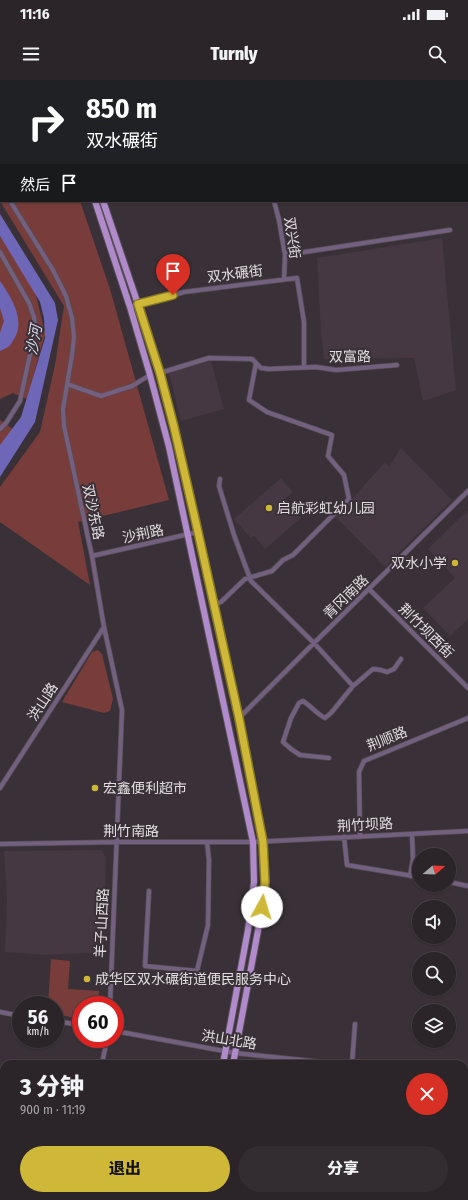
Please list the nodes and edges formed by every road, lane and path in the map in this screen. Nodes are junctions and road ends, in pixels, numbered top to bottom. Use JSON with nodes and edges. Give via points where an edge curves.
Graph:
{"nodes":[{"id":1,"x":11,"y":202,"type":"edge"},
{"id":2,"x":95,"y":202,"type":"edge"},
{"id":3,"x":103,"y":202,"type":"edge"},
{"id":4,"x":274,"y":202,"type":"edge"},
{"id":5,"x":450,"y":230,"type":"dead end"},
{"id":6,"x":0,"y":252,"type":"edge"},
{"id":7,"x":285,"y":255,"type":"junction"},
{"id":8,"x":284,"y":279,"type":"junction"},
{"id":9,"x":138,"y":304,"type":"junction"},
{"id":10,"x":130,"y":307,"type":"junction"},
{"id":11,"x":256,"y":363,"type":"junction"},
{"id":12,"x":397,"y":365,"type":"dead end"},
{"id":13,"x":304,"y":367,"type":"junction"},
{"id":14,"x":160,"y":373,"type":"junction"},
{"id":15,"x":150,"y":375,"type":"junction"},
{"id":16,"x":67,"y":384,"type":"junction"},
{"id":17,"x":0,"y":429,"type":"edge"},
{"id":18,"x":220,"y":479,"type":"dead end"},
{"id":19,"x":468,"y":491,"type":"edge"},
{"id":20,"x":198,"y":532,"type":"junction"},
{"id":21,"x":188,"y":535,"type":"junction"},
{"id":22,"x":92,"y":556,"type":"junction"},
{"id":23,"x":249,"y":577,"type":"junction"},
{"id":24,"x":369,"y":589,"type":"junction"},
{"id":25,"x":213,"y":605,"type":"junction"},
{"id":26,"x":104,"y":627,"type":"junction"},
{"id":27,"x":314,"y":643,"type":"junction"},
{"id":28,"x":401,"y":659,"type":"dead end"},
{"id":29,"x":353,"y":686,"type":"junction"},
{"id":30,"x":468,"y":688,"type":"edge"},
{"id":31,"x":239,"y":718,"type":"junction"},
{"id":32,"x":468,"y":718,"type":"edge"},
{"id":33,"x":329,"y":758,"type":"dead end"},
{"id":34,"x":0,"y":788,"type":"edge"},
{"id":35,"x":468,"y":831,"type":"edge"},
{"id":36,"x":412,"y":834,"type":"junction"},
{"id":37,"x":360,"y":836,"type":"junction"},
{"id":38,"x":344,"y":837,"type":"junction"},
{"id":39,"x":117,"y":842,"type":"junction"},
{"id":40,"x":207,"y":842,"type":"junction"},
{"id":41,"x":253,"y":842,"type":"junction"},
{"id":42,"x":263,"y":842,"type":"junction"},
{"id":43,"x":0,"y":844,"type":"edge"},
{"id":44,"x":410,"y":876,"type":"joint"},
{"id":45,"x":456,"y":883,"type":"edge"},
{"id":46,"x":468,"y":886,"type":"edge"},
{"id":47,"x":149,"y":891,"type":"dead end"},
{"id":48,"x":110,"y":996,"type":"edge"},
{"id":49,"x":0,"y":1012,"type":"edge"},
{"id":50,"x":12,"y":1014,"type":"edge"},
{"id":51,"x":355,"y":1024,"type":"dead end"},
{"id":52,"x":124,"y":1033,"type":"edge"},
{"id":53,"x":105,"y":1048,"type":"edge"},
{"id":54,"x":225,"y":1052,"type":"junction"},
{"id":55,"x":235,"y":1053,"type":"junction"},
{"id":56,"x":103,"y":1060,"type":"edge"},
{"id":57,"x":224,"y":1060,"type":"edge"},
{"id":58,"x":234,"y":1060,"type":"edge"},
{"id":59,"x":302,"y":1060,"type":"edge"},
{"id":60,"x":352,"y":1060,"type":"edge"}],
"edges":[{"from":1,"to":16,"type":"street","name":"双沙东路","via":[[66,296],[74,337]]},
{"from":2,"to":10,"type":"main road"},
{"from":3,"to":9,"type":"main road"},
{"from":4,"to":7,"type":"street","name":"双兴街"},
{"from":5,"to":7,"type":"street"},
{"from":6,"to":17,"type":"street","via":[[29,303],[35,331],[20,400]]},
{"from":7,"to":8,"type":"street","name":"双兴街"},
{"from":8,"to":9,"type":"street","name":"双水碾街","via":[[184,292]]},
{"from":8,"to":13,"type":"street","name":"双水碾街","via":[[297,278],[304,322]]},
{"from":9,"to":10,"type":"street","name":"双水碾街"},
{"from":9,"to":14,"type":"main road"},
{"from":10,"to":15,"type":"main road"},
{"from":11,"to":13,"type":"street","name":"双富路","via":[[261,368],[269,369]]},
{"from":11,"to":14,"type":"street","name":"双富路","via":[[252,359],[209,358]]},
{"from":11,"to":23,"type":"street","via":[[249,400],[267,412],[332,435],[328,456],[344,475],[349,499],[293,555],[283,560],[272,571]]},
{"from":12,"to":13,"type":"street","name":"双富路","via":[[336,370]]},
{"from":14,"to":20,"type":"main road"},
{"from":15,"to":16,"type":"street","via":[[132,386],[101,396]]},
{"from":15,"to":21,"type":"main road","via":[[169,446]]},
{"from":16,"to":22,"type":"street","name":"双沙东路","via":[[63,409],[64,426]]},
{"from":18,"to":23,"type":"street","via":[[219,486]]},
{"from":19,"to":24,"type":"street","name":"青冈南路"},
{"from":20,"to":21,"type":"street","name":"沙荆路"},
{"from":20,"to":25,"type":"main road"},
{"from":21,"to":22,"type":"street","name":"沙荆路"},
{"from":21,"to":41,"type":"main road"},
{"from":22,"to":26,"type":"street","name":"双沙东路"},
{"from":23,"to":25,"type":"street","via":[[221,602]]},
{"from":23,"to":27,"type":"street"},
{"from":24,"to":27,"type":"street","name":"青冈南路"},
{"from":24,"to":30,"type":"street","name":"荆竹坝西街"},
{"from":25,"to":31,"type":"main road"},
{"from":26,"to":34,"type":"street","name":"洪山路"},
{"from":26,"to":39,"type":"street","name":"双沙东路","via":[[122,710]]},
{"from":27,"to":29,"type":"street"},
{"from":27,"to":31,"type":"street","name":"青冈南路"},
{"from":28,"to":29,"type":"street","via":[[394,669],[387,672],[373,669]]},
{"from":29,"to":33,"type":"street","via":[[325,718],[303,701],[299,703],[283,742],[300,755]]},
{"from":31,"to":42,"type":"main road"},
{"from":32,"to":37,"type":"street","name":"荆顺路","via":[[364,761],[359,772]]},
{"from":35,"to":36,"type":"street","name":"荆竹坝路"},
{"from":36,"to":37,"type":"street","name":"荆竹坝路"},
{"from":36,"to":44,"type":"street","via":[[413,859]]},
{"from":37,"to":38,"type":"street","name":"荆竹坝路"},
{"from":38,"to":42,"type":"street","name":"荆竹坝路"},
{"from":38,"to":44,"type":"street","via":[[347,865]]},
{"from":39,"to":40,"type":"street","name":"荆竹南路"},
{"from":39,"to":43,"type":"street","name":"荆竹南路"},
{"from":39,"to":48,"type":"street","name":"羊子山西路"},
{"from":40,"to":41,"type":"street","name":"荆竹南路"},
{"from":40,"to":47,"type":"street","via":[[208,925],[196,971],[145,966]]},
{"from":41,"to":42,"type":"street","name":"荆竹南路"},
{"from":41,"to":54,"type":"main road","via":[[254,882],[248,930]]},
{"from":42,"to":55,"type":"main road","via":[[265,882],[260,920]]},
{"from":45,"to":46,"type":"street"},
{"from":49,"to":50,"type":"street"},
{"from":51,"to":60,"type":"street"},
{"from":52,"to":54,"type":"street","name":"洪山北路"},
{"from":53,"to":56,"type":"street"},
{"from":54,"to":55,"type":"street","name":"洪山北路"},
{"from":54,"to":57,"type":"main road"},
{"from":55,"to":58,"type":"main road"},
{"from":55,"to":59,"type":"street","name":"洪山北路"}]}
